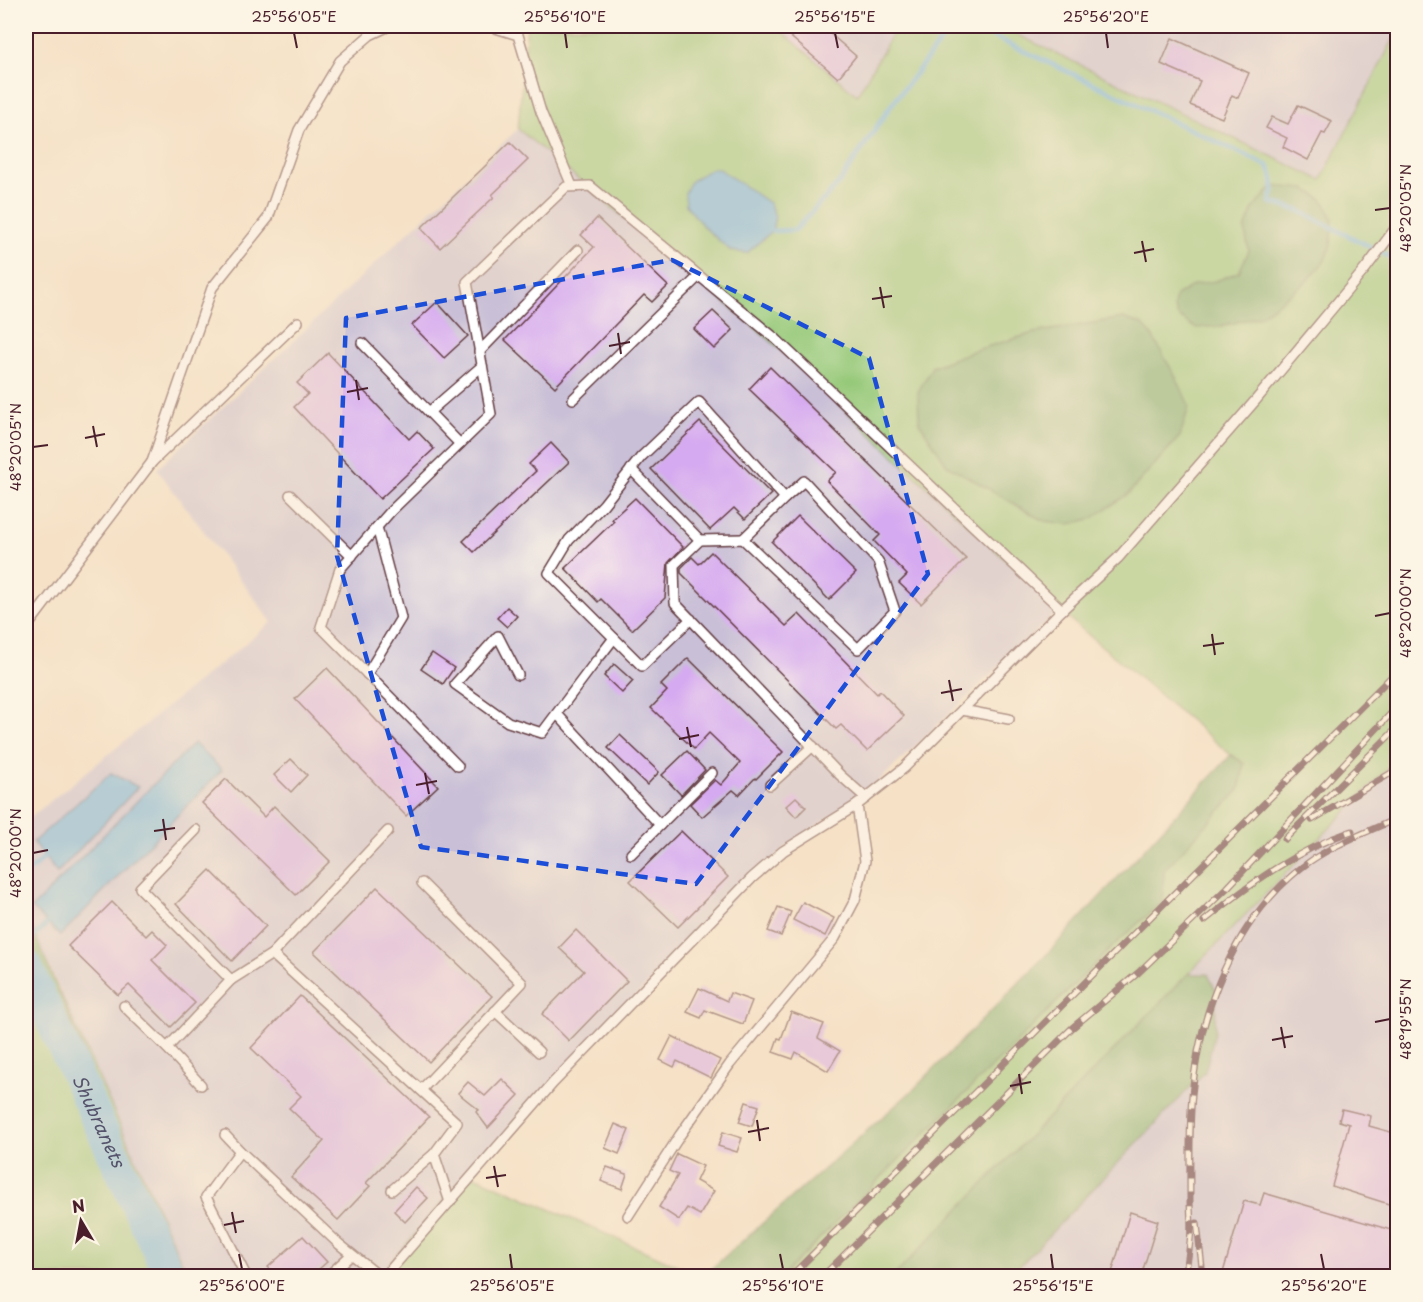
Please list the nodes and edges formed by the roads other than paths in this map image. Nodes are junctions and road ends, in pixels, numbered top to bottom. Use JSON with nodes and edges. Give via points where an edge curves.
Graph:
{"nodes":[{"id":1,"x":389,"y":26,"type":"edge"},
{"id":2,"x":489,"y":26,"type":"edge"},
{"id":3,"x":572,"y":186,"type":"junction"},
{"id":4,"x":1398,"y":225,"type":"edge"},
{"id":5,"x":578,"y":250,"type":"dead end"},
{"id":6,"x":699,"y":276,"type":"junction"},
{"id":7,"x":298,"y":322,"type":"dead end"},
{"id":8,"x":362,"y":343,"type":"dead end"},
{"id":9,"x":479,"y":352,"type":"junction"},
{"id":10,"x":482,"y":366,"type":"junction"},
{"id":11,"x":573,"y":399,"type":"dead end"},
{"id":12,"x":429,"y":412,"type":"junction"},
{"id":13,"x":460,"y":444,"type":"junction"},
{"id":14,"x":152,"y":462,"type":"junction"},
{"id":15,"x":631,"y":469,"type":"junction"},
{"id":16,"x":290,"y":495,"type":"dead end"},
{"id":17,"x":785,"y":498,"type":"junction"},
{"id":18,"x":377,"y":527,"type":"junction"},
{"id":19,"x":743,"y":539,"type":"junction"},
{"id":20,"x":700,"y":540,"type":"junction"},
{"id":21,"x":352,"y":556,"type":"junction"},
{"id":22,"x":1062,"y":610,"type":"junction"},
{"id":23,"x":691,"y":619,"type":"junction"},
{"id":24,"x":26,"y":628,"type":"edge"},
{"id":25,"x":614,"y":638,"type":"junction"},
{"id":26,"x":367,"y":674,"type":"junction"},
{"id":27,"x":518,"y":675,"type":"dead end"},
{"id":28,"x":962,"y":710,"type":"junction"},
{"id":29,"x":557,"y":714,"type":"junction"},
{"id":30,"x":1009,"y":719,"type":"dead end"},
{"id":31,"x":813,"y":746,"type":"junction"},
{"id":32,"x":458,"y":766,"type":"dead end"},
{"id":33,"x":712,"y":773,"type":"dead end"},
{"id":34,"x":770,"y":785,"type":"dead end"},
{"id":35,"x":866,"y":798,"type":"junction"},
{"id":36,"x":857,"y":805,"type":"junction"},
{"id":37,"x":660,"y":825,"type":"junction"},
{"id":38,"x":196,"y":830,"type":"dead end"},
{"id":39,"x":388,"y":831,"type":"dead end"},
{"id":40,"x":631,"y":854,"type":"dead end"},
{"id":41,"x":422,"y":883,"type":"dead end"},
{"id":42,"x":272,"y":954,"type":"junction"},
{"id":43,"x":231,"y":980,"type":"junction"},
{"id":44,"x":124,"y":1006,"type":"dead end"},
{"id":45,"x":495,"y":1011,"type":"junction"},
{"id":46,"x":167,"y":1048,"type":"junction"},
{"id":47,"x":540,"y":1052,"type":"dead end"},
{"id":48,"x":201,"y":1085,"type":"dead end"},
{"id":49,"x":421,"y":1090,"type":"junction"},
{"id":50,"x":225,"y":1135,"type":"dead end"},
{"id":51,"x":240,"y":1152,"type":"junction"},
{"id":52,"x":434,"y":1154,"type":"junction"},
{"id":53,"x":392,"y":1190,"type":"dead end"},
{"id":54,"x":450,"y":1202,"type":"junction"},
{"id":55,"x":628,"y":1216,"type":"dead end"},
{"id":56,"x":351,"y":1255,"type":"junction"},
{"id":57,"x":246,"y":1276,"type":"edge"},
{"id":58,"x":328,"y":1276,"type":"edge"},
{"id":59,"x":379,"y":1276,"type":"edge"},
{"id":60,"x":385,"y":1276,"type":"edge"}],
"edges":[{"from":1,"to":14,"type":"lane","via":[[370,35],[340,61],[299,130],[268,218],[212,288]]},
{"from":2,"to":3,"type":"lane","via":[[518,35],[541,112]]},
{"from":3,"to":6,"type":"lane","via":[[590,186]]},
{"from":3,"to":9,"type":"lane","via":[[566,187],[466,282]]},
{"from":4,"to":22,"type":"lane","via":[[1366,268],[1118,558]]},
{"from":5,"to":9,"type":"lane"},
{"from":6,"to":11,"type":"lane"},
{"from":6,"to":22,"type":"lane","via":[[776,339]]},
{"from":7,"to":14,"type":"lane"},
{"from":8,"to":12,"type":"lane"},
{"from":9,"to":10,"type":"lane"},
{"from":10,"to":12,"type":"lane"},
{"from":10,"to":13,"type":"lane","via":[[491,414]]},
{"from":12,"to":13,"type":"lane"},
{"from":13,"to":18,"type":"lane"},
{"from":14,"to":24,"type":"lane"},
{"from":15,"to":17,"type":"lane","via":[[699,402]]},
{"from":15,"to":20,"type":"lane"},
{"from":15,"to":25,"type":"lane","via":[[569,540],[549,573]]},
{"from":16,"to":21,"type":"lane"},
{"from":17,"to":19,"type":"lane"},
{"from":17,"to":19,"type":"lane","via":[[804,481],[878,561],[895,611],[858,649]]},
{"from":18,"to":21,"type":"lane"},
{"from":18,"to":26,"type":"lane","via":[[401,618]]},
{"from":19,"to":20,"type":"lane"},
{"from":20,"to":23,"type":"lane","via":[[674,565],[675,603]]},
{"from":21,"to":26,"type":"lane","via":[[340,569],[321,627]]},
{"from":22,"to":28,"type":"lane"},
{"from":23,"to":25,"type":"lane","via":[[642,666]]},
{"from":23,"to":31,"type":"lane"},
{"from":25,"to":29,"type":"lane"},
{"from":26,"to":32,"type":"lane"},
{"from":27,"to":29,"type":"lane","via":[[498,636],[455,684],[508,722],[542,733]]},
{"from":28,"to":30,"type":"lane"},
{"from":28,"to":35,"type":"lane","via":[[904,768]]},
{"from":29,"to":37,"type":"lane"},
{"from":31,"to":34,"type":"lane"},
{"from":31,"to":35,"type":"lane"},
{"from":33,"to":37,"type":"lane"},
{"from":35,"to":36,"type":"lane"},
{"from":36,"to":54,"type":"lane","via":[[783,851],[752,878],[553,1083]]},
{"from":36,"to":55,"type":"lane","via":[[865,861],[855,900],[835,938],[730,1064]]},
{"from":37,"to":40,"type":"lane"},
{"from":38,"to":43,"type":"lane","via":[[140,888]]},
{"from":39,"to":42,"type":"lane"},
{"from":41,"to":45,"type":"lane","via":[[522,983]]},
{"from":42,"to":43,"type":"lane"},
{"from":42,"to":49,"type":"lane"},
{"from":43,"to":46,"type":"lane"},
{"from":44,"to":46,"type":"lane"},
{"from":45,"to":47,"type":"lane"},
{"from":45,"to":49,"type":"lane"},
{"from":46,"to":48,"type":"lane"},
{"from":49,"to":52,"type":"lane","via":[[457,1123]]},
{"from":50,"to":51,"type":"lane"},
{"from":51,"to":56,"type":"lane"},
{"from":51,"to":57,"type":"lane","via":[[206,1197]]},
{"from":52,"to":53,"type":"lane"},
{"from":52,"to":54,"type":"lane"},
{"from":54,"to":60,"type":"lane"},
{"from":56,"to":58,"type":"lane"},
{"from":56,"to":59,"type":"lane"}]}
